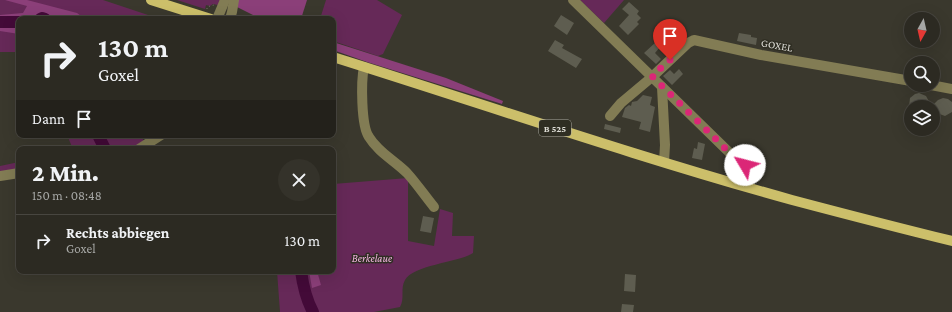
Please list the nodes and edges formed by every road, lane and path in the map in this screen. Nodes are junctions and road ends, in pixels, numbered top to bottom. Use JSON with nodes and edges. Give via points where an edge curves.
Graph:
{"nodes":[{"id":1,"x":151,"y":0,"type":"edge"},
{"id":2,"x":225,"y":0,"type":"edge"},
{"id":3,"x":234,"y":0,"type":"edge"},
{"id":4,"x":573,"y":0,"type":"edge"},
{"id":5,"x":202,"y":16,"type":"edge"},
{"id":6,"x":218,"y":16,"type":"edge"},
{"id":7,"x":231,"y":16,"type":"edge"},
{"id":8,"x":336,"y":59,"type":"edge"},
{"id":9,"x":364,"y":67,"type":"junction"},
{"id":10,"x":652,"y":76,"type":"junction"},
{"id":11,"x":904,"y":81,"type":"edge"},
{"id":12,"x":662,"y":87,"type":"junction"},
{"id":13,"x":940,"y":87,"type":"edge"},
{"id":14,"x":952,"y":89,"type":"edge"},
{"id":15,"x":610,"y":116,"type":"dead end"},
{"id":16,"x":156,"y":138,"type":"edge"},
{"id":17,"x":144,"y":146,"type":"edge"},
{"id":18,"x":664,"y":162,"type":"junction"},
{"id":19,"x":759,"y":168,"type":"dead end"},
{"id":20,"x":16,"y":173,"type":"edge"},
{"id":21,"x":0,"y":176,"type":"edge"},
{"id":22,"x":434,"y":207,"type":"dead end"},
{"id":23,"x":952,"y":241,"type":"edge"}],
"edges":[{"from":1,"to":5,"type":"main road"},
{"from":2,"to":6,"type":"street"},
{"from":3,"to":7,"type":"street"},
{"from":4,"to":10,"type":"street"},
{"from":8,"to":9,"type":"main road","number":"B 525"},
{"from":9,"to":18,"type":"main road","number":"B 525"},
{"from":9,"to":22,"type":"street","via":[[362,88],[365,130],[368,137],[407,174]]},
{"from":10,"to":11,"type":"street","name":"GOXEL","via":[[694,40]]},
{"from":10,"to":12,"type":"street"},
{"from":10,"to":15,"type":"street"},
{"from":12,"to":18,"type":"street"},
{"from":12,"to":19,"type":"street","via":[[736,159],[745,165]]},
{"from":13,"to":14,"type":"street"},
{"from":16,"to":17,"type":"street"},
{"from":18,"to":23,"type":"main road","number":"B 525","via":[[791,200]]},
{"from":20,"to":21,"type":"street"}]}
